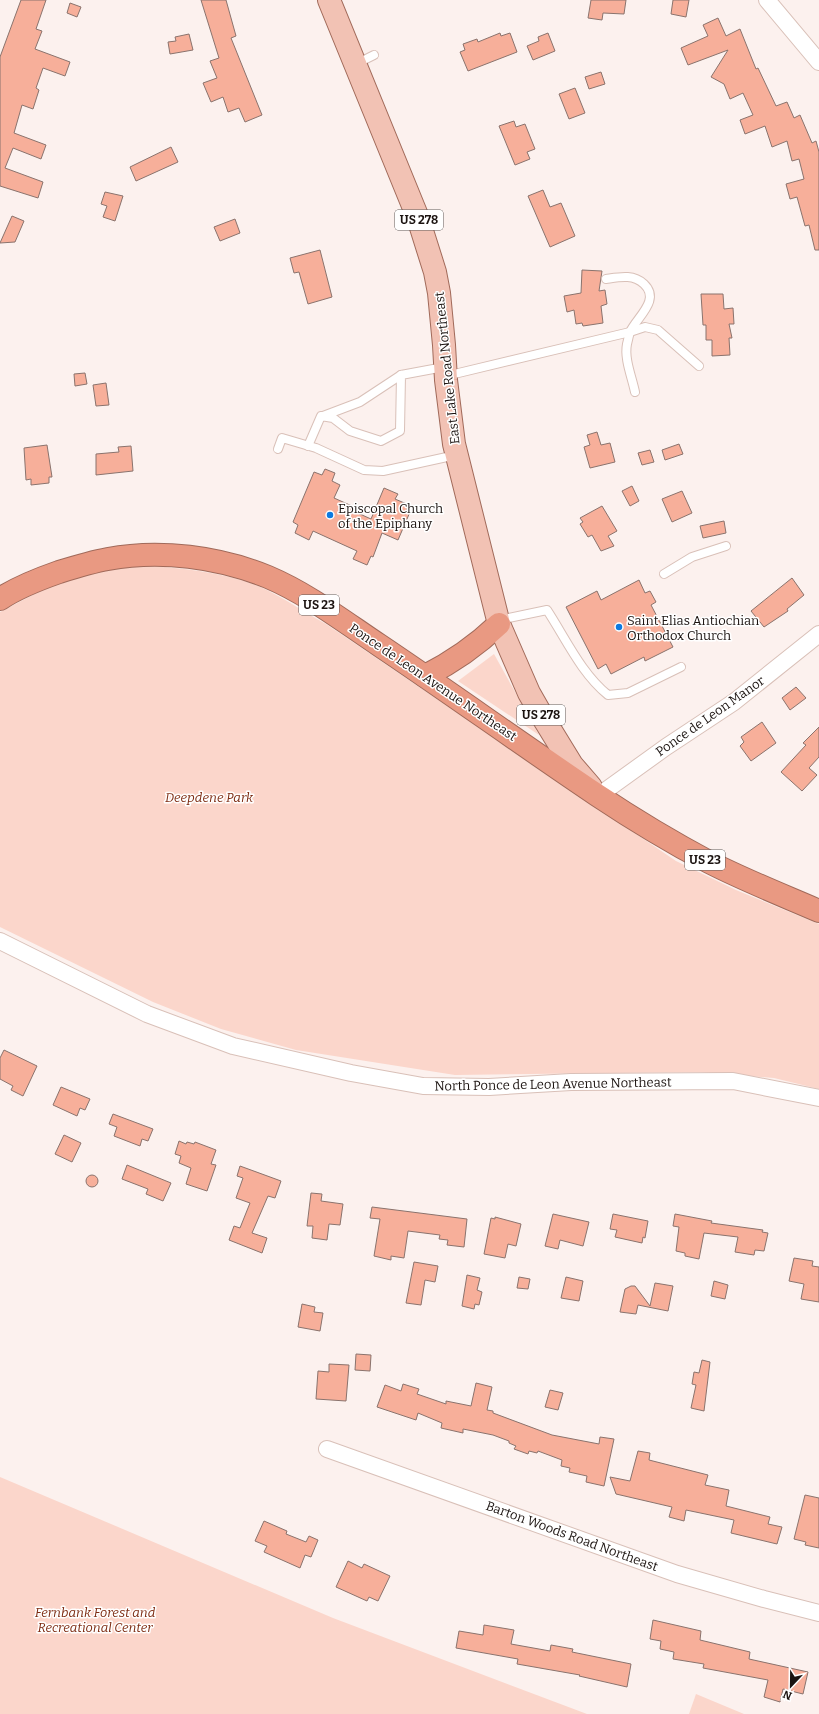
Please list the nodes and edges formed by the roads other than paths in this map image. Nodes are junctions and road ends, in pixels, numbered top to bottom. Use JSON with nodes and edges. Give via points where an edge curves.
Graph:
{"nodes":[{"id":1,"x":329,"y":0,"type":"edge"},
{"id":2,"x":767,"y":0,"type":"edge"},
{"id":3,"x":819,"y":62,"type":"edge"},
{"id":4,"x":606,"y":279,"type":"dead end"},
{"id":5,"x":630,"y":332,"type":"junction"},
{"id":6,"x":699,"y":366,"type":"dead end"},
{"id":7,"x":445,"y":372,"type":"junction"},
{"id":8,"x":401,"y":375,"type":"junction"},
{"id":9,"x":636,"y":392,"type":"dead end"},
{"id":10,"x":321,"y":416,"type":"junction"},
{"id":11,"x":308,"y":446,"type":"junction"},
{"id":12,"x":278,"y":449,"type":"dead end"},
{"id":13,"x":457,"y":455,"type":"junction"},
{"id":14,"x":726,"y":546,"type":"dead end"},
{"id":15,"x":664,"y":574,"type":"dead end"},
{"id":16,"x":0,"y":599,"type":"edge"},
{"id":17,"x":498,"y":622,"type":"junction"},
{"id":18,"x":819,"y":634,"type":"edge"},
{"id":19,"x":681,"y":667,"type":"dead end"},
{"id":20,"x":426,"y":676,"type":"junction"},
{"id":21,"x":598,"y":796,"type":"junction"},
{"id":22,"x":819,"y":911,"type":"edge"},
{"id":23,"x":0,"y":941,"type":"edge"},
{"id":24,"x":819,"y":1098,"type":"edge"},
{"id":25,"x":327,"y":1449,"type":"dead end"},
{"id":26,"x":819,"y":1613,"type":"edge"}],
"edges":[{"from":1,"to":7,"type":"main road","name":"East Lake Road Northeast","number":"US 278","via":[[365,60],[431,257],[439,293]]},
{"from":2,"to":3,"type":"street"},
{"from":4,"to":5,"type":"lane","via":[[635,278],[645,284],[650,293],[650,302]]},
{"from":5,"to":6,"type":"lane","via":[[645,327],[658,330]]},
{"from":5,"to":7,"type":"lane"},
{"from":5,"to":9,"type":"lane","via":[[627,357]]},
{"from":7,"to":8,"type":"lane"},
{"from":7,"to":13,"type":"main road","name":"East Lake Road Northeast","number":"US 278"},
{"from":8,"to":10,"type":"lane","via":[[360,402]]},
{"from":8,"to":10,"type":"lane","via":[[400,431],[381,442],[350,431],[333,418]]},
{"from":10,"to":11,"type":"lane"},
{"from":11,"to":12,"type":"lane","via":[[282,438]]},
{"from":11,"to":13,"type":"lane","via":[[364,470],[383,471]]},
{"from":13,"to":17,"type":"main road","name":"East Lake Road Northeast","number":"US 278"},
{"from":14,"to":15,"type":"lane","via":[[692,557]]},
{"from":16,"to":20,"type":"highway","name":"Ponce de Leon Avenue Northeast","number":"US 23","via":[[41,578],[109,558],[169,556],[204,559],[268,577],[293,589]]},
{"from":17,"to":19,"type":"lane","via":[[547,610],[581,665],[596,685],[608,695],[628,693]]},
{"from":17,"to":20,"type":"highway","via":[[480,642],[446,666]]},
{"from":17,"to":21,"type":"main road","name":"East Lake Road Northeast","number":"US 278","via":[[529,693],[545,722],[572,765]]},
{"from":18,"to":21,"type":"street","name":"Ponce de Leon Manor","via":[[734,702]]},
{"from":20,"to":21,"type":"highway","name":"Ponce de Leon Avenue Northeast","number":"US 23"},
{"from":21,"to":22,"type":"highway","name":"Ponce de Leon Avenue Northeast","number":"US 23","via":[[709,862]]},
{"from":23,"to":24,"type":"street","name":"North Ponce de Leon Avenue Northeast","via":[[148,1014],[233,1046],[351,1073],[423,1086],[489,1088],[571,1082],[726,1081]]},
{"from":25,"to":26,"type":"street","name":"Barton Woods Road Northeast","via":[[677,1574]]}]}
